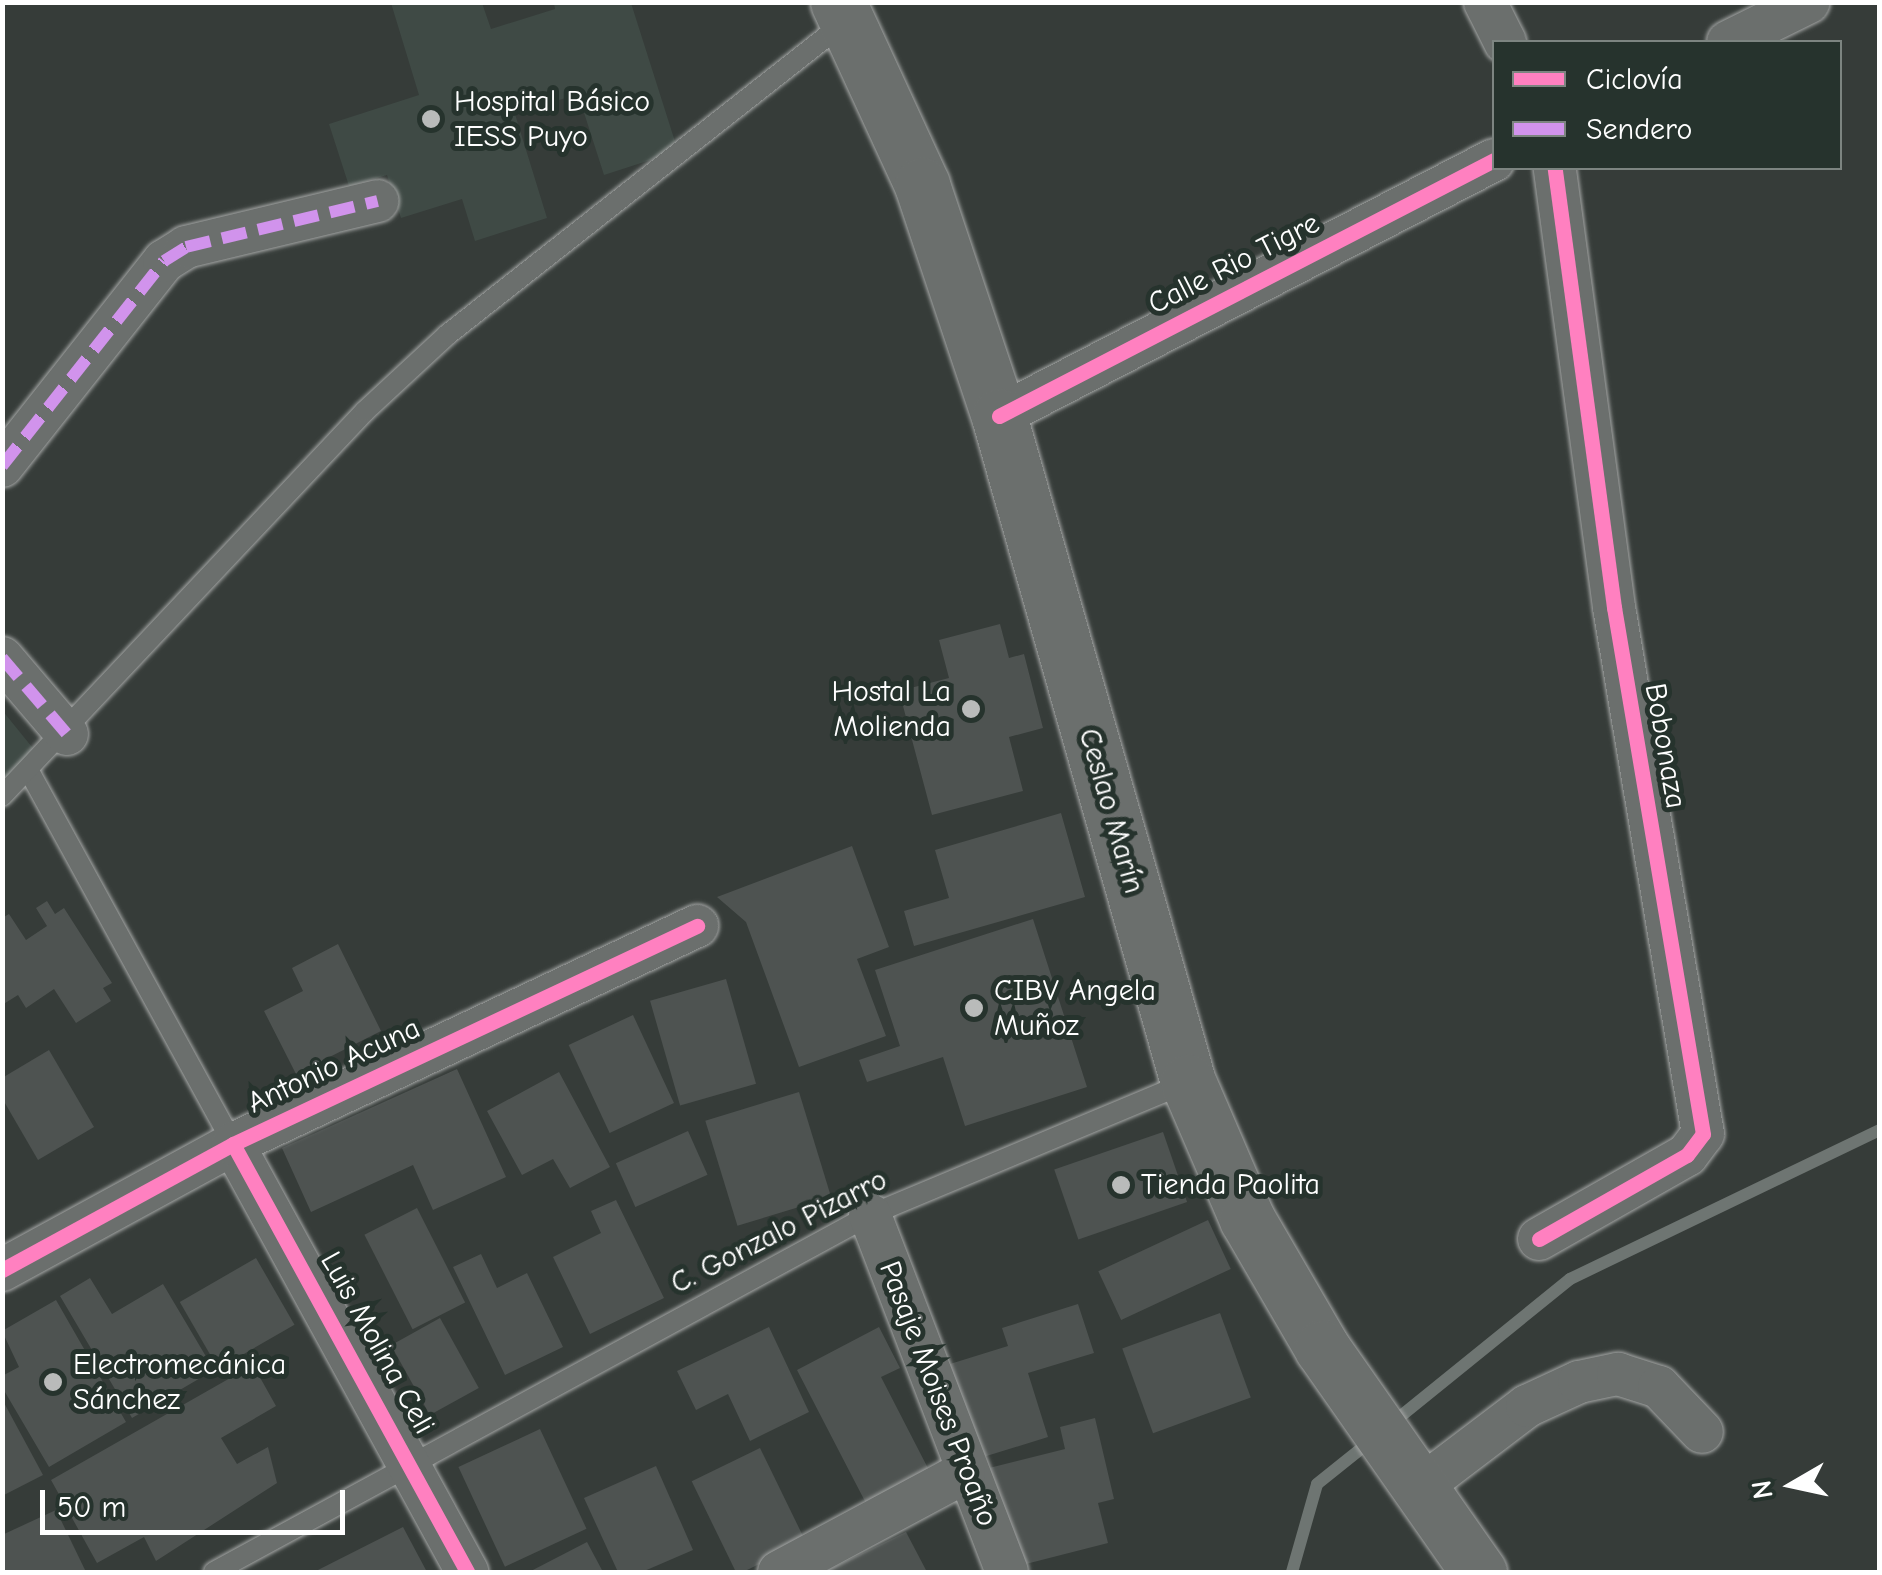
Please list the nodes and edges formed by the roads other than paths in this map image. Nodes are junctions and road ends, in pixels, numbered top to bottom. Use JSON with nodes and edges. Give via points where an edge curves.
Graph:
{"nodes":[{"id":1,"x":1485,"y":2,"type":"edge"},
{"id":2,"x":1809,"y":2,"type":"edge"},
{"id":3,"x":842,"y":12,"type":"edge"},
{"id":4,"x":1504,"y":40,"type":"edge"},
{"id":5,"x":1732,"y":40,"type":"edge"},
{"id":6,"x":1492,"y":161,"type":"edge"},
{"id":7,"x":1555,"y":170,"type":"edge"},
{"id":8,"x":378,"y":201,"type":"dead end"},
{"id":9,"x":999,"y":416,"type":"junction"},
{"id":10,"x":2,"y":466,"type":"edge"},
{"id":11,"x":2,"y":658,"type":"edge"},
{"id":12,"x":67,"y":734,"type":"junction"},
{"id":13,"x":30,"y":772,"type":"junction"},
{"id":14,"x":2,"y":796,"type":"edge"},
{"id":15,"x":697,"y":926,"type":"dead end"},
{"id":16,"x":1188,"y":1082,"type":"junction"},
{"id":17,"x":233,"y":1144,"type":"junction"},
{"id":18,"x":870,"y":1215,"type":"junction"},
{"id":19,"x":1538,"y":1239,"type":"dead end"},
{"id":20,"x":2,"y":1270,"type":"edge"},
{"id":21,"x":1702,"y":1432,"type":"dead end"},
{"id":22,"x":411,"y":1462,"type":"junction"},
{"id":23,"x":964,"y":1473,"type":"junction"},
{"id":24,"x":1410,"y":1474,"type":"junction"},
{"id":25,"x":214,"y":1572,"type":"edge"},
{"id":26,"x":467,"y":1572,"type":"edge"},
{"id":27,"x":778,"y":1572,"type":"edge"},
{"id":28,"x":1007,"y":1572,"type":"edge"},
{"id":29,"x":1479,"y":1572,"type":"edge"}],
"edges":[{"from":1,"to":4,"type":"street"},
{"from":2,"to":5,"type":"street"},
{"from":3,"to":9,"type":"main road","name":"Ceslao Marín","via":[[922,185]]},
{"from":3,"to":12,"type":"lane","via":[[378,398]]},
{"from":6,"to":9,"type":"street","name":"Calle Rio Tigre"},
{"from":7,"to":19,"type":"street","name":"Bobonaza","via":[[1614,607],[1704,1134],[1702,1146]]},
{"from":8,"to":10,"type":"street","via":[[186,247],[164,261]]},
{"from":9,"to":16,"type":"main road","name":"Ceslao Marín"},
{"from":11,"to":12,"type":"street"},
{"from":12,"to":13,"type":"lane"},
{"from":13,"to":14,"type":"lane"},
{"from":13,"to":17,"type":"lane","name":"Luis Molina Celi"},
{"from":15,"to":17,"type":"street","name":"Antonio Acuna"},
{"from":16,"to":18,"type":"lane","name":"C. Gonzalo Pizarro"},
{"from":16,"to":24,"type":"main road","name":"Ceslao Marín","via":[[1248,1219],[1322,1348]]},
{"from":17,"to":20,"type":"street","name":"Antonio Acuna"},
{"from":17,"to":22,"type":"street","name":"Luis Molina Celi"},
{"from":18,"to":22,"type":"lane","name":"C. Gonzalo Pizarro"},
{"from":18,"to":23,"type":"street","name":"Pasaje Moises Proaño"},
{"from":21,"to":24,"type":"street","via":[[1658,1387],[1618,1374],[1580,1382],[1528,1406]]},
{"from":22,"to":25,"type":"lane","name":"C. Gonzalo Pizarro"},
{"from":22,"to":26,"type":"street","name":"Luis Molina Celi"},
{"from":23,"to":27,"type":"street"},
{"from":23,"to":28,"type":"street","name":"Pasaje Moises Proaño"},
{"from":24,"to":29,"type":"main road","name":"Ceslao Marín"}]}
